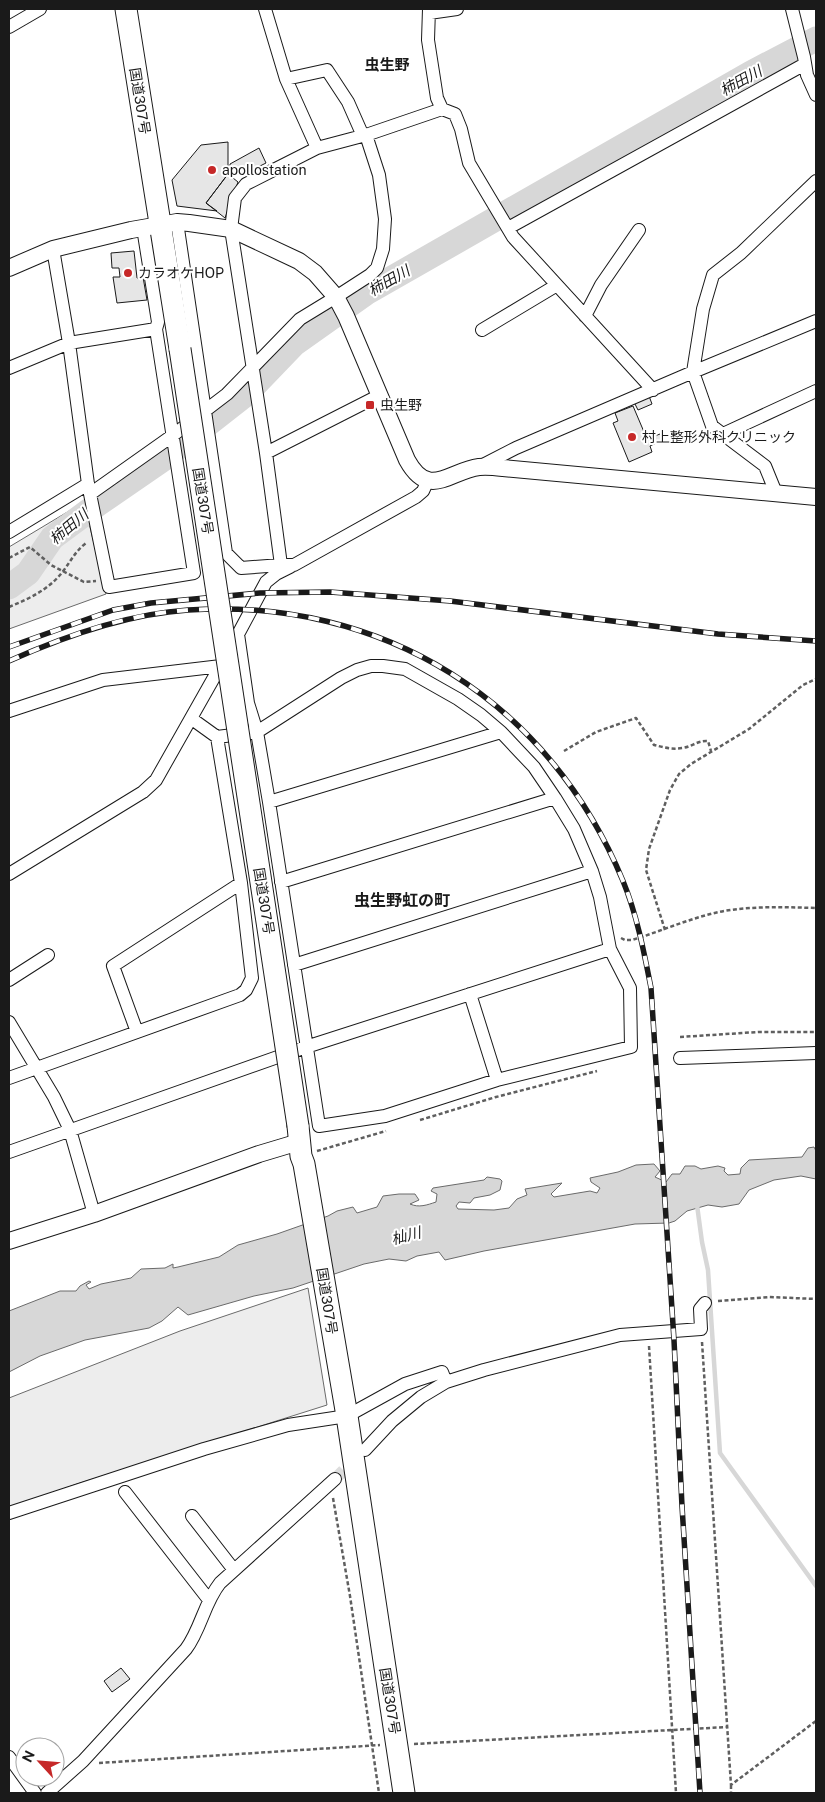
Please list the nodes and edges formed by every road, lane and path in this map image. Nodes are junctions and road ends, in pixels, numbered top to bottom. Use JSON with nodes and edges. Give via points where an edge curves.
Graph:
{"nodes":[{"id":1,"x":40,"y":9,"type":"edge"},
{"id":2,"x":126,"y":9,"type":"edge"},
{"id":3,"x":265,"y":9,"type":"edge"},
{"id":4,"x":457,"y":9,"type":"edge"},
{"id":5,"x":792,"y":9,"type":"edge"},
{"id":6,"x":429,"y":11,"type":"edge"},
{"id":7,"x":9,"y":27,"type":"edge"},
{"id":8,"x":805,"y":61,"type":"junction"},
{"id":9,"x":286,"y":79,"type":"junction"},
{"id":10,"x":816,"y":95,"type":"edge"},
{"id":11,"x":442,"y":110,"type":"junction"},
{"id":12,"x":364,"y":135,"type":"junction"},
{"id":13,"x":317,"y":148,"type":"junction"},
{"id":14,"x":816,"y":181,"type":"edge"},
{"id":15,"x":160,"y":225,"type":"junction"},
{"id":16,"x":508,"y":228,"type":"junction"},
{"id":17,"x":230,"y":229,"type":"junction"},
{"id":18,"x":639,"y":230,"type":"dead end"},
{"id":19,"x":53,"y":249,"type":"junction"},
{"id":20,"x":9,"y":268,"type":"edge"},
{"id":21,"x":557,"y":286,"type":"junction"},
{"id":22,"x":337,"y":298,"type":"junction"},
{"id":23,"x":585,"y":316,"type":"junction"},
{"id":24,"x":816,"y":321,"type":"edge"},
{"id":25,"x":156,"y":329,"type":"junction"},
{"id":26,"x":482,"y":330,"type":"dead end"},
{"id":27,"x":69,"y":343,"type":"junction"},
{"id":28,"x":9,"y":368,"type":"edge"},
{"id":29,"x":252,"y":371,"type":"junction"},
{"id":30,"x":693,"y":372,"type":"junction"},
{"id":31,"x":652,"y":390,"type":"junction"},
{"id":32,"x":816,"y":391,"type":"edge"},
{"id":33,"x":380,"y":395,"type":"junction"},
{"id":34,"x":206,"y":414,"type":"junction"},
{"id":35,"x":723,"y":434,"type":"junction"},
{"id":36,"x":172,"y":436,"type":"junction"},
{"id":37,"x":266,"y":453,"type":"junction"},
{"id":38,"x":479,"y":467,"type":"junction"},
{"id":39,"x":428,"y":480,"type":"junction"},
{"id":40,"x":90,"y":491,"type":"junction"},
{"id":41,"x":776,"y":493,"type":"junction"},
{"id":42,"x":816,"y":497,"type":"edge"},
{"id":43,"x":9,"y":532,"type":"edge"},
{"id":44,"x":98,"y":535,"type":"junction"},
{"id":45,"x":9,"y":558,"type":"edge"},
{"id":46,"x":281,"y":565,"type":"junction"},
{"id":47,"x":294,"y":565,"type":"junction"},
{"id":48,"x":63,"y":571,"type":"junction"},
{"id":49,"x":107,"y":579,"type":"junction"},
{"id":50,"x":9,"y":607,"type":"edge"},
{"id":51,"x":238,"y":634,"type":"junction"},
{"id":52,"x":221,"y":666,"type":"junction"},
{"id":53,"x":816,"y":679,"type":"edge"},
{"id":54,"x":9,"y":711,"type":"edge"},
{"id":55,"x":192,"y":719,"type":"junction"},
{"id":56,"x":257,"y":732,"type":"junction"},
{"id":57,"x":501,"y":732,"type":"junction"},
{"id":58,"x":216,"y":737,"type":"junction"},
{"id":59,"x":564,"y":751,"type":"dead end"},
{"id":60,"x":712,"y":751,"type":"junction"},
{"id":61,"x":555,"y":798,"type":"junction"},
{"id":62,"x":269,"y":802,"type":"junction"},
{"id":63,"x":592,"y":872,"type":"junction"},
{"id":64,"x":9,"y":874,"type":"edge"},
{"id":65,"x":282,"y":882,"type":"junction"},
{"id":66,"x":241,"y":883,"type":"junction"},
{"id":67,"x":816,"y":908,"type":"edge"},
{"id":68,"x":664,"y":930,"type":"junction"},
{"id":69,"x":619,"y":937,"type":"dead end"},
{"id":70,"x":610,"y":950,"type":"junction"},
{"id":71,"x":48,"y":955,"type":"dead end"},
{"id":72,"x":294,"y":965,"type":"junction"},
{"id":73,"x":9,"y":980,"type":"edge"},
{"id":74,"x":470,"y":994,"type":"junction"},
{"id":75,"x":9,"y":1022,"type":"edge"},
{"id":76,"x":137,"y":1032,"type":"junction"},
{"id":77,"x":816,"y":1032,"type":"edge"},
{"id":78,"x":680,"y":1037,"type":"dead end"},
{"id":79,"x":306,"y":1047,"type":"junction"},
{"id":80,"x":816,"y":1053,"type":"edge"},
{"id":81,"x":680,"y":1058,"type":"dead end"},
{"id":82,"x":37,"y":1067,"type":"junction"},
{"id":83,"x":596,"y":1071,"type":"dead end"},
{"id":84,"x":9,"y":1078,"type":"edge"},
{"id":85,"x":497,"y":1080,"type":"junction"},
{"id":86,"x":414,"y":1122,"type":"dead end"},
{"id":87,"x":70,"y":1130,"type":"junction"},
{"id":88,"x":387,"y":1130,"type":"dead end"},
{"id":89,"x":301,"y":1147,"type":"junction"},
{"id":90,"x":9,"y":1152,"type":"edge"},
{"id":91,"x":94,"y":1214,"type":"junction"},
{"id":92,"x":9,"y":1241,"type":"edge"},
{"id":93,"x":816,"y":1299,"type":"edge"},
{"id":94,"x":718,"y":1300,"type":"dead end"},
{"id":95,"x":706,"y":1303,"type":"dead end"},
{"id":96,"x":701,"y":1329,"type":"junction"},
{"id":97,"x":648,"y":1332,"type":"junction"},
{"id":98,"x":446,"y":1382,"type":"junction"},
{"id":99,"x":345,"y":1409,"type":"junction"},
{"id":100,"x":365,"y":1450,"type":"tunnel mouth"},
{"id":101,"x":332,"y":1481,"type":"joint"},
{"id":102,"x":125,"y":1492,"type":"dead end"},
{"id":103,"x":9,"y":1512,"type":"edge"},
{"id":104,"x":192,"y":1516,"type":"dead end"},
{"id":105,"x":234,"y":1570,"type":"junction"},
{"id":106,"x":209,"y":1600,"type":"junction"},
{"id":107,"x":816,"y":1721,"type":"edge"},
{"id":108,"x":727,"y":1727,"type":"junction"},
{"id":109,"x":672,"y":1730,"type":"junction"},
{"id":110,"x":409,"y":1744,"type":"dead end"},
{"id":111,"x":384,"y":1745,"type":"dead end"},
{"id":112,"x":372,"y":1746,"type":"junction"},
{"id":113,"x":83,"y":1761,"type":"junction"},
{"id":114,"x":11,"y":1764,"type":"edge"},
{"id":115,"x":730,"y":1785,"type":"junction"},
{"id":116,"x":35,"y":1793,"type":"edge"},
{"id":117,"x":47,"y":1793,"type":"edge"},
{"id":118,"x":379,"y":1793,"type":"edge"},
{"id":119,"x":404,"y":1793,"type":"edge"},
{"id":120,"x":676,"y":1793,"type":"edge"},
{"id":121,"x":731,"y":1793,"type":"edge"}],
"edges":[{"from":1,"to":7,"type":"street"},
{"from":2,"to":15,"type":"highway","name":"国道307号"},
{"from":3,"to":9,"type":"street"},
{"from":4,"to":6,"type":"street"},
{"from":5,"to":8,"type":"street"},
{"from":6,"to":11,"type":"street","via":[[428,40],[437,98]]},
{"from":8,"to":10,"type":"street"},
{"from":8,"to":16,"type":"street"},
{"from":9,"to":12,"type":"street","via":[[327,70]]},
{"from":9,"to":13,"type":"street"},
{"from":11,"to":12,"type":"street"},
{"from":11,"to":16,"type":"street","via":[[455,114],[469,163]]},
{"from":12,"to":13,"type":"street"},
{"from":12,"to":22,"type":"street","via":[[379,175],[385,220],[383,249],[377,268]]},
{"from":13,"to":17,"type":"street","via":[[246,184],[235,198]]},
{"from":14,"to":30,"type":"street","via":[[741,253],[713,275],[703,309]]},
{"from":15,"to":17,"type":"street"},
{"from":15,"to":19,"type":"street"},
{"from":15,"to":25,"type":"street"},
{"from":15,"to":34,"type":"street"},
{"from":15,"to":89,"type":"highway","name":"国道307号","bridge":true},
{"from":16,"to":21,"type":"street"},
{"from":17,"to":22,"type":"street","via":[[299,261],[315,273]]},
{"from":17,"to":29,"type":"street"},
{"from":18,"to":23,"type":"street","via":[[601,285]]},
{"from":19,"to":20,"type":"street"},
{"from":19,"to":27,"type":"street"},
{"from":21,"to":23,"type":"street"},
{"from":21,"to":26,"type":"street"},
{"from":22,"to":29,"type":"street","via":[[300,319]]},
{"from":22,"to":33,"type":"street"},
{"from":23,"to":31,"type":"street"},
{"from":24,"to":30,"type":"street"},
{"from":25,"to":27,"type":"street"},
{"from":25,"to":36,"type":"street"},
{"from":27,"to":28,"type":"street"},
{"from":27,"to":40,"type":"street"},
{"from":29,"to":34,"type":"street"},
{"from":29,"to":37,"type":"street"},
{"from":30,"to":31,"type":"street"},
{"from":30,"to":35,"type":"street","via":[[712,426]]},
{"from":31,"to":38,"type":"street"},
{"from":32,"to":35,"type":"street"},
{"from":33,"to":37,"type":"street"},
{"from":33,"to":39,"type":"street","via":[[414,473]]},
{"from":34,"to":36,"type":"street"},
{"from":34,"to":46,"type":"street","via":[[226,553],[241,568]]},
{"from":35,"to":41,"type":"street","via":[[765,466]]},
{"from":36,"to":40,"type":"street"},
{"from":36,"to":49,"type":"street","via":[[194,573],[109,588]]},
{"from":37,"to":46,"type":"street"},
{"from":38,"to":39,"type":"street","via":[[445,479]]},
{"from":38,"to":41,"type":"street"},
{"from":39,"to":47,"type":"street","via":[[416,497]]},
{"from":40,"to":43,"type":"street"},
{"from":40,"to":44,"type":"street"},
{"from":41,"to":42,"type":"street"},
{"from":44,"to":48,"type":"path","via":[[76,551]]},
{"from":44,"to":49,"type":"street"},
{"from":45,"to":48,"type":"path","via":[[30,547]]},
{"from":46,"to":47,"type":"street"},
{"from":47,"to":51,"type":"street","via":[[266,582]]},
{"from":48,"to":49,"type":"path","via":[[84,582]]},
{"from":48,"to":50,"type":"path","via":[[40,594]]},
{"from":51,"to":52,"type":"street"},
{"from":51,"to":56,"type":"street","via":[[248,703]]},
{"from":52,"to":54,"type":"street","via":[[103,680]]},
{"from":52,"to":55,"type":"street"},
{"from":53,"to":60,"type":"path","via":[[803,685],[749,729]]},
{"from":55,"to":58,"type":"street"},
{"from":55,"to":64,"type":"street","via":[[156,780],[143,792]]},
{"from":56,"to":57,"type":"street","via":[[340,678],[371,666],[405,670],[416,675],[458,699]]},
{"from":56,"to":58,"type":"street"},
{"from":56,"to":62,"type":"street"},
{"from":57,"to":61,"type":"street","via":[[534,767]]},
{"from":57,"to":62,"type":"street"},
{"from":58,"to":66,"type":"street"},
{"from":59,"to":60,"type":"path","via":[[596,732],[636,718],[654,745],[683,748],[701,740],[708,741]]},
{"from":60,"to":68,"type":"path","via":[[679,774],[649,849],[646,870]]},
{"from":61,"to":63,"type":"street","via":[[574,829]]},
{"from":61,"to":65,"type":"street"},
{"from":62,"to":65,"type":"street"},
{"from":63,"to":70,"type":"street"},
{"from":63,"to":72,"type":"street"},
{"from":65,"to":72,"type":"street"},
{"from":66,"to":76,"type":"street","via":[[113,966]]},
{"from":66,"to":76,"type":"street","via":[[252,978],[246,990],[240,995]]},
{"from":67,"to":68,"type":"path","via":[[730,910]]},
{"from":68,"to":69,"type":"path","via":[[632,940]]},
{"from":70,"to":74,"type":"street"},
{"from":70,"to":85,"type":"street","via":[[630,988],[631,1047]]},
{"from":71,"to":73,"type":"street"},
{"from":72,"to":79,"type":"street"},
{"from":74,"to":79,"type":"street"},
{"from":74,"to":85,"type":"street"},
{"from":75,"to":82,"type":"street"},
{"from":76,"to":82,"type":"street"},
{"from":77,"to":78,"type":"path"},
{"from":79,"to":85,"type":"street","via":[[319,1126],[385,1116]]},
{"from":79,"to":87,"type":"street"},
{"from":80,"to":81,"type":"street"},
{"from":82,"to":84,"type":"street"},
{"from":82,"to":87,"type":"street"},
{"from":83,"to":86,"type":"path"},
{"from":87,"to":90,"type":"street"},
{"from":87,"to":91,"type":"street"},
{"from":88,"to":89,"type":"path"},
{"from":89,"to":91,"type":"street","via":[[259,1154]]},
{"from":89,"to":99,"type":"highway","name":"国道307号"},
{"from":91,"to":92,"type":"street"},
{"from":93,"to":94,"type":"path"},
{"from":95,"to":96,"type":"street","via":[[700,1310]]},
{"from":96,"to":97,"type":"street"},
{"from":96,"to":108,"type":"path"},
{"from":97,"to":98,"type":"street","via":[[585,1342]]},
{"from":97,"to":109,"type":"path"},
{"from":98,"to":99,"type":"street","via":[[442,1372]]},
{"from":98,"to":100,"type":"street","via":[[392,1421]]},
{"from":99,"to":103,"type":"street","via":[[204,1449]]},
{"from":99,"to":119,"type":"highway","name":"国道307号"},
{"from":101,"to":105,"type":"street"},
{"from":101,"to":112,"type":"path"},
{"from":102,"to":106,"type":"street"},
{"from":104,"to":105,"type":"street"},
{"from":105,"to":106,"type":"street"},
{"from":106,"to":113,"type":"street","via":[[186,1650]]},
{"from":107,"to":115,"type":"path"},
{"from":108,"to":109,"type":"path"},
{"from":108,"to":115,"type":"path"},
{"from":109,"to":110,"type":"path"},
{"from":109,"to":120,"type":"path"},
{"from":111,"to":112,"type":"path"},
{"from":112,"to":113,"type":"path","via":[[101,1764]]},
{"from":112,"to":118,"type":"path"},
{"from":113,"to":117,"type":"street"},
{"from":114,"to":116,"type":"street"},
{"from":115,"to":121,"type":"path"}]}
